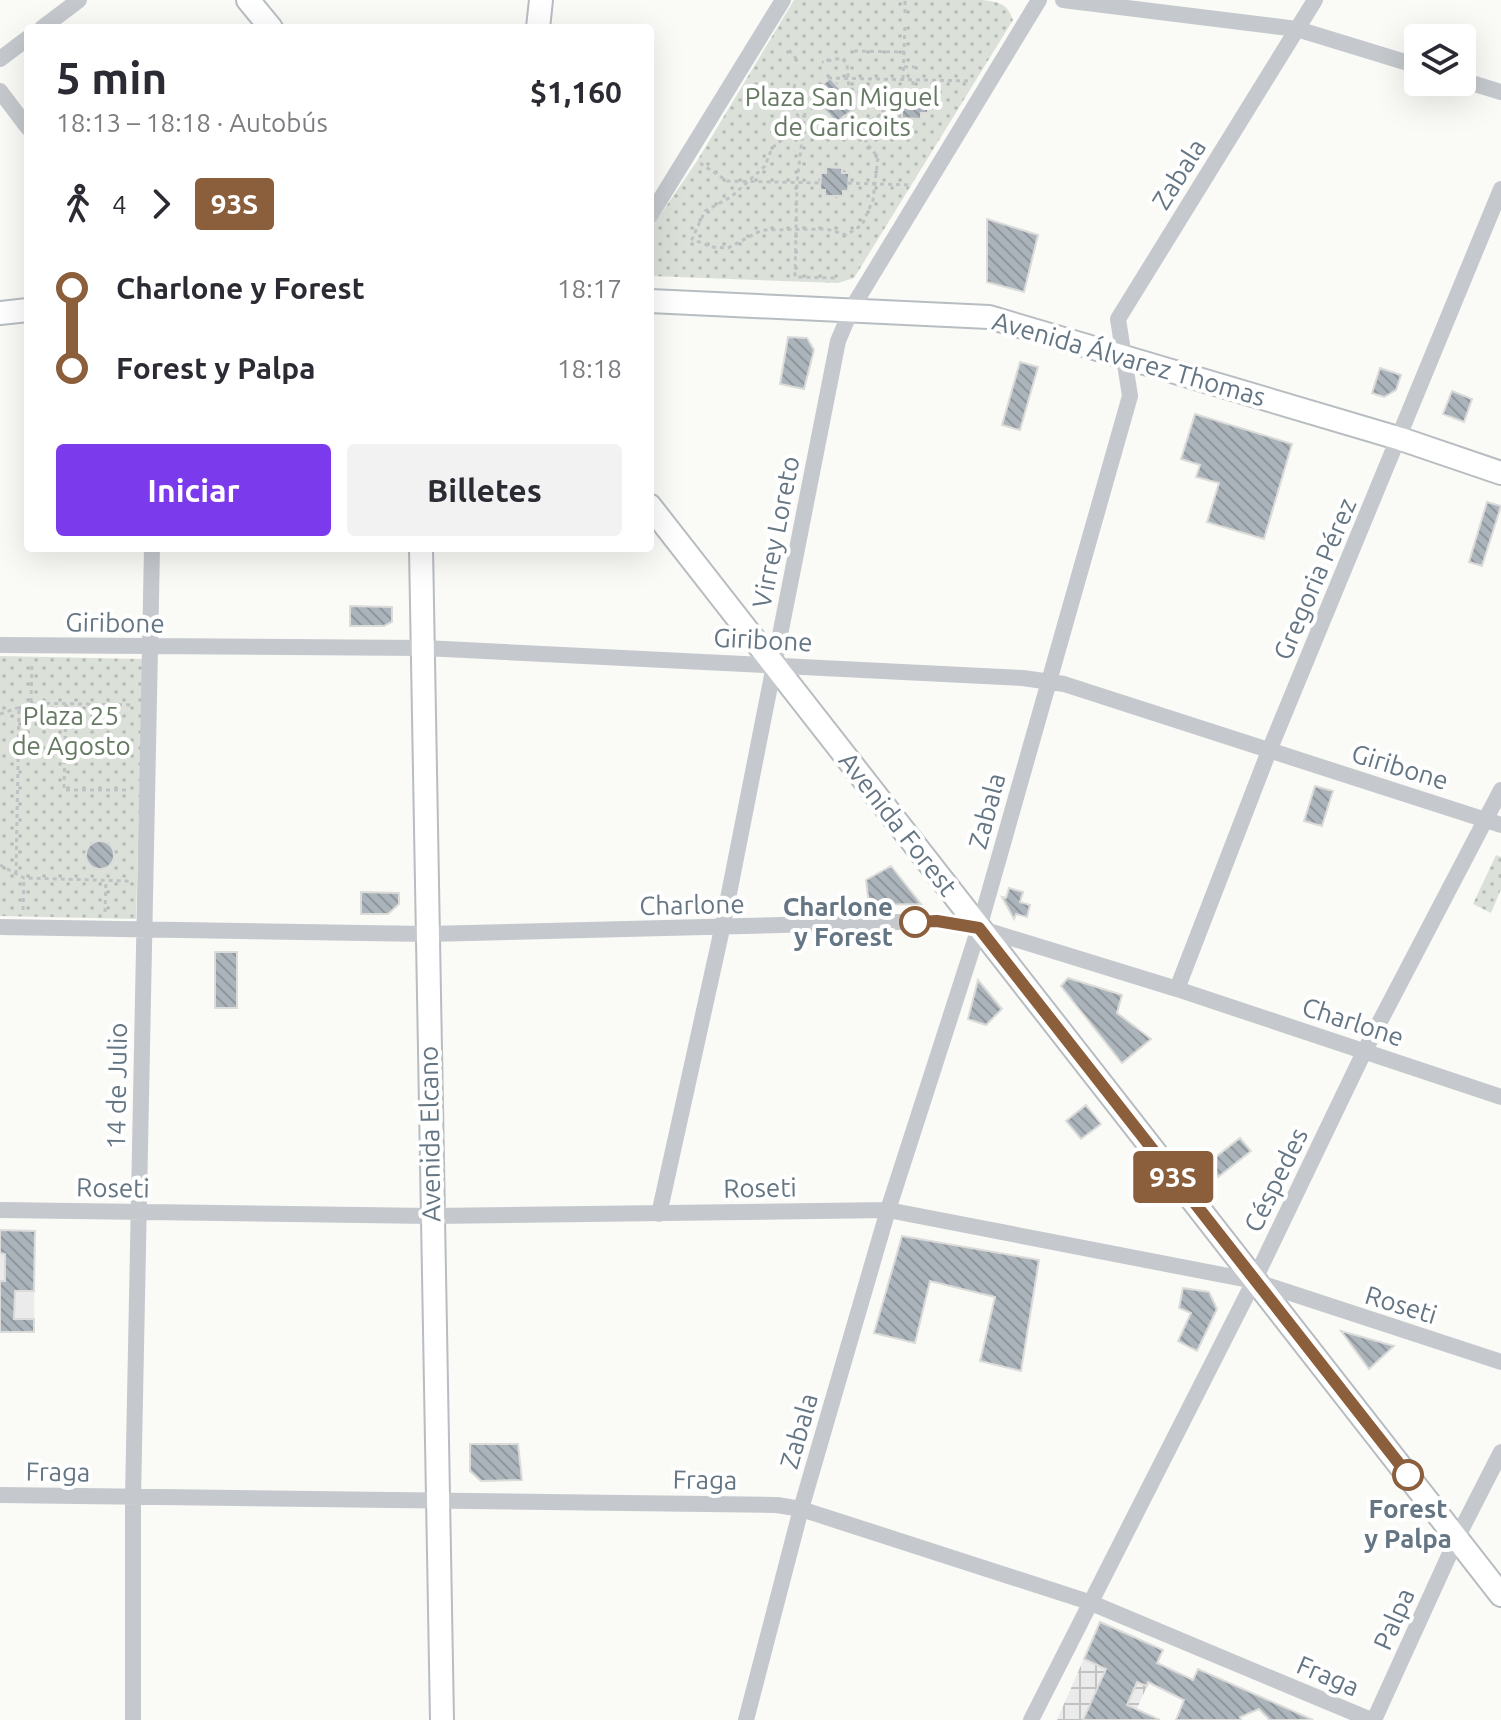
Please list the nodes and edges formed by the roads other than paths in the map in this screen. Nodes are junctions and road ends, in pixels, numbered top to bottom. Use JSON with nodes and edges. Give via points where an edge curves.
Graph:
{"nodes":[{"id":1,"x":79,"y":0,"type":"edge"},
{"id":2,"x":248,"y":0,"type":"edge"},
{"id":3,"x":541,"y":0,"type":"edge"},
{"id":4,"x":783,"y":0,"type":"edge"},
{"id":5,"x":1039,"y":0,"type":"edge"},
{"id":6,"x":1063,"y":0,"type":"edge"},
{"id":7,"x":1315,"y":0,"type":"edge"},
{"id":8,"x":47,"y":24,"type":"edge"},
{"id":9,"x":268,"y":24,"type":"edge"},
{"id":10,"x":538,"y":24,"type":"edge"},
{"id":11,"x":1297,"y":29,"type":"junction"},
{"id":12,"x":24,"y":41,"type":"edge"},
{"id":13,"x":0,"y":59,"type":"edge"},
{"id":14,"x":1404,"y":62,"type":"edge"},
{"id":15,"x":1476,"y":84,"type":"edge"},
{"id":16,"x":0,"y":91,"type":"edge"},
{"id":17,"x":1501,"y":92,"type":"edge"},
{"id":18,"x":24,"y":123,"type":"edge"},
{"id":19,"x":1501,"y":189,"type":"edge"},
{"id":20,"x":654,"y":210,"type":"edge"},
{"id":21,"x":654,"y":301,"type":"edge"},
{"id":22,"x":852,"y":308,"type":"junction"},
{"id":23,"x":24,"y":310,"type":"edge"},
{"id":24,"x":0,"y":313,"type":"edge"},
{"id":25,"x":1122,"y":357,"type":"junction"},
{"id":26,"x":1401,"y":439,"type":"junction"},
{"id":27,"x":1501,"y":473,"type":"edge"},
{"id":28,"x":654,"y":511,"type":"edge"},
{"id":29,"x":152,"y":552,"type":"edge"},
{"id":30,"x":421,"y":552,"type":"edge"},
{"id":31,"x":0,"y":645,"type":"edge"},
{"id":32,"x":424,"y":648,"type":"junction"},
{"id":33,"x":150,"y":649,"type":"junction"},
{"id":34,"x":774,"y":665,"type":"junction"},
{"id":35,"x":1047,"y":681,"type":"junction"},
{"id":36,"x":1269,"y":751,"type":"junction"},
{"id":37,"x":1501,"y":790,"type":"edge"},
{"id":38,"x":1494,"y":822,"type":"edge"},
{"id":39,"x":0,"y":927,"type":"edge"},
{"id":40,"x":979,"y":928,"type":"junction"},
{"id":41,"x":722,"y":929,"type":"junction"},
{"id":42,"x":144,"y":930,"type":"junction"},
{"id":43,"x":427,"y":934,"type":"junction"},
{"id":44,"x":1177,"y":989,"type":"junction"},
{"id":45,"x":1365,"y":1050,"type":"junction"},
{"id":46,"x":1501,"y":1097,"type":"edge"},
{"id":47,"x":0,"y":1210,"type":"edge"},
{"id":48,"x":888,"y":1210,"type":"junction"},
{"id":49,"x":138,"y":1212,"type":"junction"},
{"id":50,"x":659,"y":1214,"type":"junction"},
{"id":51,"x":431,"y":1216,"type":"junction"},
{"id":52,"x":1254,"y":1281,"type":"junction"},
{"id":53,"x":1501,"y":1362,"type":"edge"},
{"id":54,"x":1501,"y":1452,"type":"edge"},
{"id":55,"x":0,"y":1495,"type":"edge"},
{"id":56,"x":133,"y":1498,"type":"junction"},
{"id":57,"x":435,"y":1498,"type":"junction"},
{"id":58,"x":801,"y":1509,"type":"junction"},
{"id":59,"x":1457,"y":1538,"type":"junction"},
{"id":60,"x":1501,"y":1595,"type":"edge"},
{"id":61,"x":1089,"y":1602,"type":"junction"},
{"id":62,"x":133,"y":1720,"type":"edge"},
{"id":63,"x":442,"y":1720,"type":"edge"},
{"id":64,"x":746,"y":1720,"type":"edge"},
{"id":65,"x":1031,"y":1720,"type":"edge"},
{"id":66,"x":1373,"y":1720,"type":"edge"}],
"edges":[{"from":1,"to":8,"type":"street"},
{"from":2,"to":9,"type":"main road"},
{"from":3,"to":10,"type":"main road"},
{"from":4,"to":20,"type":"street"},
{"from":5,"to":22,"type":"street","name":"Virrey Loreto"},
{"from":6,"to":11,"type":"street"},
{"from":7,"to":11,"type":"street","name":"Zabala"},
{"from":11,"to":14,"type":"street"},
{"from":11,"to":25,"type":"street","name":"Zabala","via":[[1118,319]]},
{"from":12,"to":13,"type":"street"},
{"from":15,"to":17,"type":"street"},
{"from":16,"to":18,"type":"street"},
{"from":19,"to":26,"type":"street","name":"Gregoria Pérez"},
{"from":21,"to":22,"type":"main road","name":"Avenida Álvarez Thomas"},
{"from":22,"to":25,"type":"main road","name":"Avenida Álvarez Thomas","via":[[989,317]]},
{"from":22,"to":34,"type":"street","name":"Virrey Loreto","via":[[838,341]]},
{"from":23,"to":24,"type":"main road"},
{"from":25,"to":26,"type":"main road","name":"Avenida Álvarez Thomas"},
{"from":25,"to":35,"type":"street","name":"Zabala","via":[[1130,396]]},
{"from":26,"to":27,"type":"main road","name":"Avenida Álvarez Thomas"},
{"from":26,"to":36,"type":"street","name":"Gregoria Pérez"},
{"from":28,"to":34,"type":"main road","name":"Avenida Forest"},
{"from":29,"to":33,"type":"street","name":"14 de Julio"},
{"from":30,"to":32,"type":"main road","name":"Avenida Elcano"},
{"from":31,"to":33,"type":"street","name":"Giribone"},
{"from":32,"to":33,"type":"street","name":"Giribone"},
{"from":32,"to":34,"type":"street","name":"Giribone"},
{"from":32,"to":43,"type":"main road","name":"Avenida Elcano"},
{"from":33,"to":42,"type":"street","name":"14 de Julio"},
{"from":34,"to":35,"type":"street","name":"Giribone"},
{"from":34,"to":40,"type":"main road","name":"Avenida Forest"},
{"from":34,"to":41,"type":"street","name":"Virrey Loreto"},
{"from":35,"to":36,"type":"street","name":"Giribone"},
{"from":35,"to":40,"type":"street","name":"Zabala"},
{"from":36,"to":38,"type":"street","name":"Giribone"},
{"from":36,"to":44,"type":"street","name":"Gregoria Pérez"},
{"from":37,"to":38,"type":"street","name":"Céspedes"},
{"from":38,"to":45,"type":"street","name":"Céspedes"},
{"from":39,"to":42,"type":"street","name":"Charlone"},
{"from":40,"to":41,"type":"street","name":"Charlone","via":[[937,921]]},
{"from":40,"to":44,"type":"street","name":"Charlone"},
{"from":40,"to":48,"type":"street","name":"Zabala"},
{"from":40,"to":52,"type":"main road","name":"Avenida Forest"},
{"from":41,"to":43,"type":"street","name":"Charlone"},
{"from":41,"to":50,"type":"street","name":"Virrey Loreto"},
{"from":42,"to":43,"type":"street","name":"Charlone"},
{"from":42,"to":49,"type":"street","name":"14 de Julio"},
{"from":43,"to":51,"type":"main road","name":"Avenida Elcano"},
{"from":44,"to":45,"type":"street","name":"Charlone"},
{"from":45,"to":46,"type":"street","name":"Charlone"},
{"from":45,"to":52,"type":"street","name":"Céspedes"},
{"from":47,"to":49,"type":"street","name":"Roseti"},
{"from":48,"to":50,"type":"street","name":"Roseti"},
{"from":48,"to":52,"type":"street","name":"Roseti"},
{"from":48,"to":58,"type":"street","name":"Zabala"},
{"from":49,"to":51,"type":"street","name":"Roseti"},
{"from":49,"to":56,"type":"street","name":"14 de Julio"},
{"from":50,"to":51,"type":"street","name":"Roseti"},
{"from":51,"to":57,"type":"main road","name":"Avenida Elcano"},
{"from":52,"to":53,"type":"street","name":"Roseti"},
{"from":52,"to":59,"type":"main road","name":"Avenida Forest"},
{"from":52,"to":61,"type":"street","name":"Céspedes"},
{"from":54,"to":59,"type":"street","name":"Palpa"},
{"from":55,"to":56,"type":"street","name":"Fraga"},
{"from":56,"to":57,"type":"street","name":"Fraga"},
{"from":56,"to":62,"type":"street","name":"14 de Julio"},
{"from":57,"to":58,"type":"street","name":"Fraga"},
{"from":57,"to":63,"type":"main road","name":"Avenida Elcano"},
{"from":58,"to":61,"type":"street","name":"Fraga"},
{"from":58,"to":64,"type":"street","name":"Zabala"},
{"from":59,"to":60,"type":"main road","name":"Avenida Forest"},
{"from":59,"to":66,"type":"street","name":"Palpa"},
{"from":61,"to":65,"type":"street","name":"Céspedes"},
{"from":61,"to":66,"type":"street","name":"Fraga"}]}
